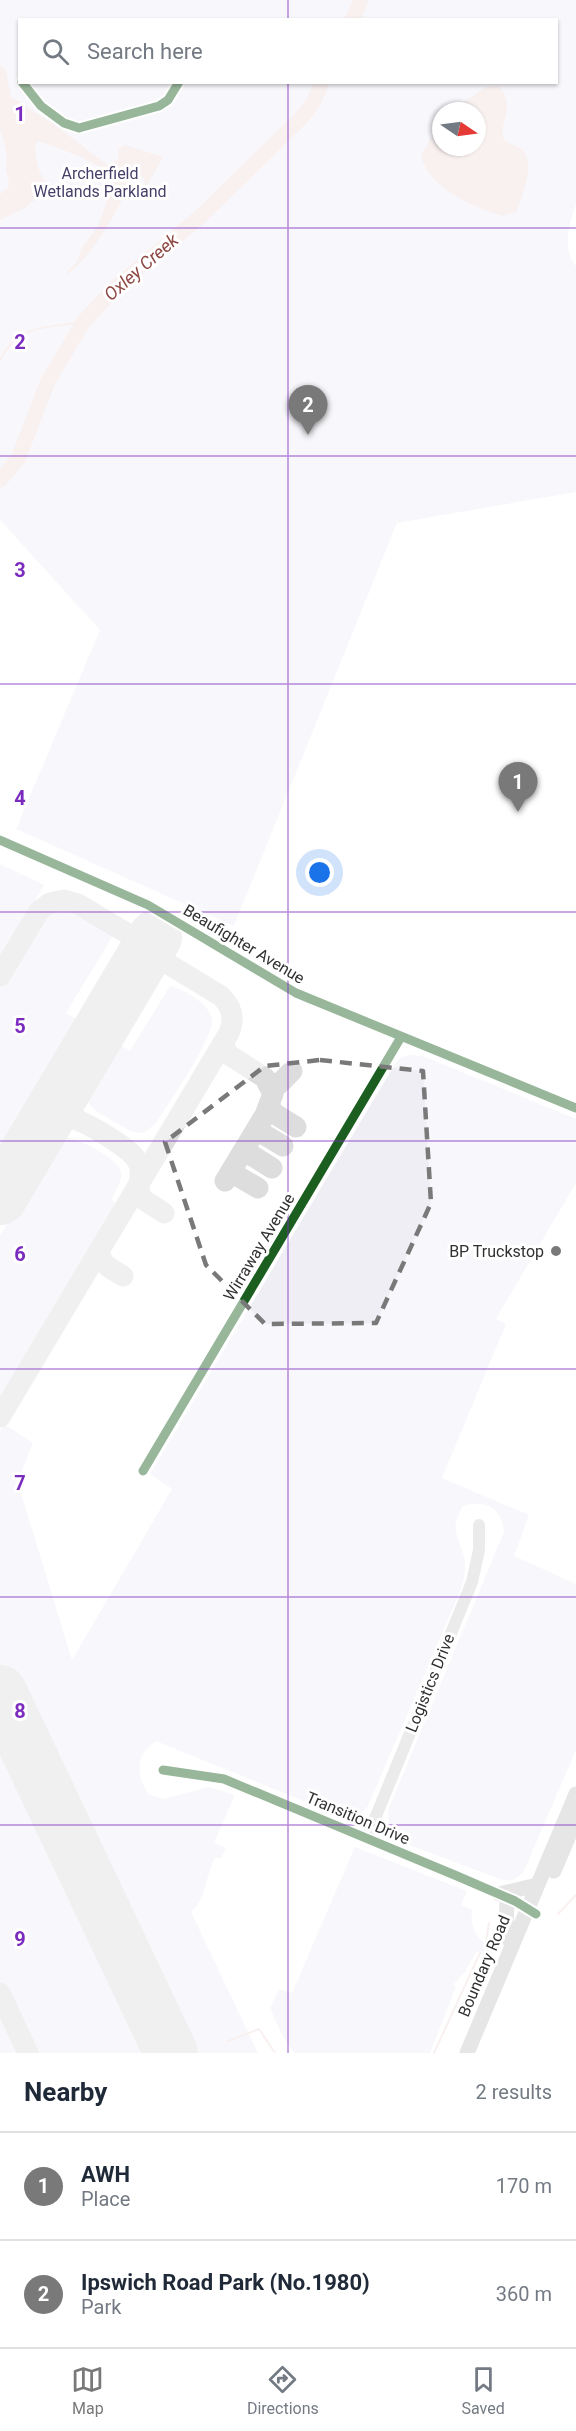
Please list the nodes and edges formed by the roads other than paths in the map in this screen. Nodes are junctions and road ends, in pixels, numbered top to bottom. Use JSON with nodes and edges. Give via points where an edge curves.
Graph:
{"nodes":[{"id":1,"x":0,"y":840,"type":"edge"},
{"id":2,"x":402,"y":1037,"type":"junction"},
{"id":3,"x":576,"y":1108,"type":"edge"},
{"id":4,"x":143,"y":1471,"type":"dead end"},
{"id":5,"x":479,"y":1525,"type":"dead end"},
{"id":6,"x":163,"y":1770,"type":"dead end"},
{"id":7,"x":576,"y":1794,"type":"edge"},
{"id":8,"x":576,"y":1819,"type":"edge"},
{"id":9,"x":367,"y":1838,"type":"junction"},
{"id":10,"x":537,"y":1885,"type":"junction"},
{"id":11,"x":503,"y":1896,"type":"junction"},
{"id":12,"x":532,"y":1911,"type":"junction"},
{"id":13,"x":512,"y":1946,"type":"junction"},
{"id":14,"x":467,"y":2053,"type":"edge"},
{"id":15,"x":477,"y":2053,"type":"edge"}],
"edges":[{"from":1,"to":2,"type":"street","name":"Beaufighter Avenue","via":[[124,893],[275,983]]},
{"from":2,"to":3,"type":"street","name":"Beaufighter Avenue"},
{"from":2,"to":4,"type":"street","name":"Wirraway Avenue"},
{"from":5,"to":9,"type":"street","name":"Logistics Drive","via":[[479,1550],[472,1582]]},
{"from":6,"to":9,"type":"street","name":"Transition Drive","via":[[225,1779]]},
{"from":7,"to":10,"type":"main road","name":"Boundary Road"},
{"from":8,"to":12,"type":"main road","name":"Boundary Road"},
{"from":9,"to":11,"type":"street","name":"Transition Drive"},
{"from":10,"to":11,"type":"main road"},
{"from":10,"to":12,"type":"main road","name":"Boundary Road"},
{"from":11,"to":12,"type":"street","name":"Transition Drive"},
{"from":11,"to":13,"type":"main road","via":[[506,1931]]},
{"from":12,"to":13,"type":"main road","name":"Boundary Road"},
{"from":12,"to":15,"type":"main road","name":"Boundary Road"},
{"from":13,"to":14,"type":"main road","name":"Boundary Road"}]}
